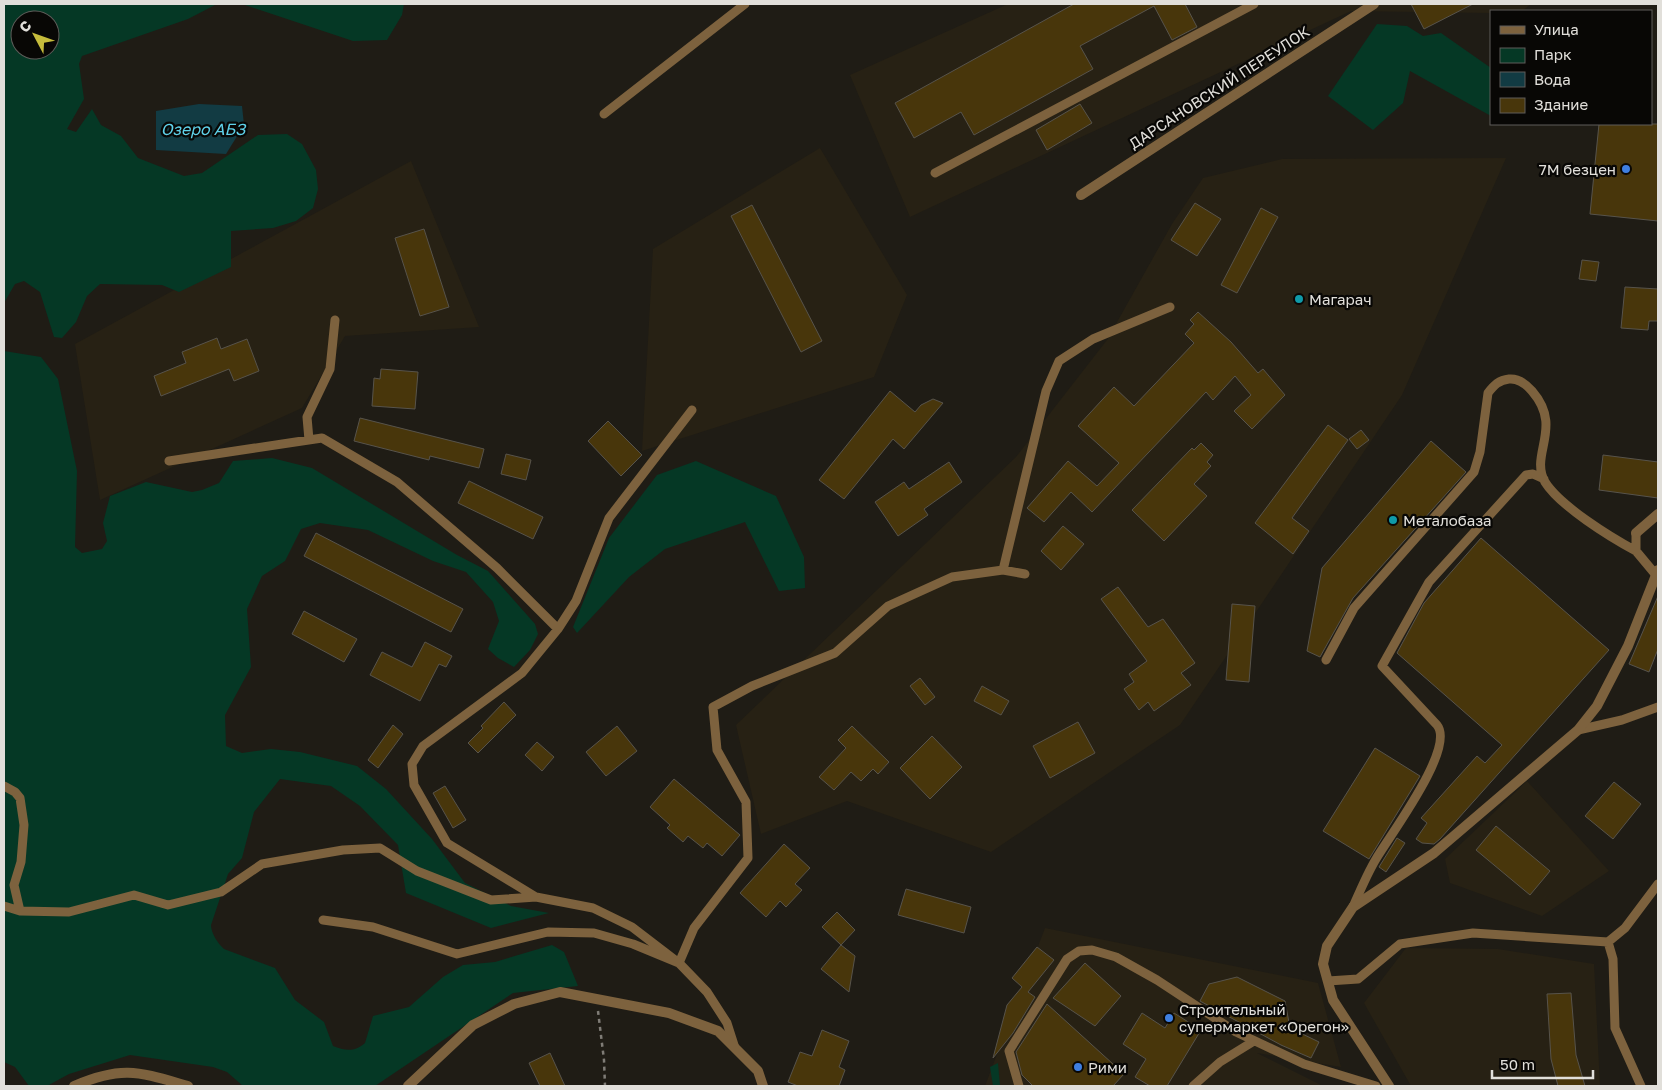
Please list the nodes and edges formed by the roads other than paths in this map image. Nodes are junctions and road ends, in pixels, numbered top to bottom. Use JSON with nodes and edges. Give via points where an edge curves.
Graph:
{"nodes":[{"id":1,"x":745,"y":4,"type":"edge"},
{"id":2,"x":1254,"y":4,"type":"edge"},
{"id":3,"x":1374,"y":4,"type":"edge"},
{"id":4,"x":604,"y":114,"type":"dead end"},
{"id":5,"x":935,"y":173,"type":"dead end"},
{"id":6,"x":1081,"y":194,"type":"dead end"},
{"id":7,"x":1170,"y":307,"type":"dead end"},
{"id":8,"x":335,"y":320,"type":"dead end"},
{"id":9,"x":692,"y":410,"type":"dead end"},
{"id":10,"x":309,"y":440,"type":"junction"},
{"id":11,"x":169,"y":461,"type":"dead end"},
{"id":12,"x":1544,"y":479,"type":"junction"},
{"id":13,"x":1658,"y":514,"type":"edge"},
{"id":14,"x":1636,"y":533,"type":"joint"},
{"id":15,"x":1636,"y":551,"type":"junction"},
{"id":16,"x":1004,"y":570,"type":"junction"},
{"id":17,"x":1657,"y":572,"type":"edge"},
{"id":18,"x":1026,"y":574,"type":"dead end"},
{"id":19,"x":558,"y":629,"type":"junction"},
{"id":20,"x":1326,"y":660,"type":"dead end"},
{"id":21,"x":1658,"y":707,"type":"edge"},
{"id":22,"x":1578,"y":730,"type":"junction"},
{"id":23,"x":4,"y":786,"type":"edge"},
{"id":24,"x":1658,"y":884,"type":"edge"},
{"id":25,"x":536,"y":898,"type":"junction"},
{"id":26,"x":4,"y":906,"type":"edge"},
{"id":27,"x":1352,"y":907,"type":"junction"},
{"id":28,"x":20,"y":911,"type":"junction"},
{"id":29,"x":322,"y":920,"type":"dead end"},
{"id":30,"x":1608,"y":942,"type":"junction"},
{"id":31,"x":679,"y":964,"type":"junction"},
{"id":32,"x":1328,"y":981,"type":"junction"},
{"id":33,"x":1254,"y":1041,"type":"junction"},
{"id":34,"x":735,"y":1049,"type":"junction"},
{"id":35,"x":74,"y":1086,"type":"edge"},
{"id":36,"x":188,"y":1086,"type":"edge"},
{"id":37,"x":408,"y":1086,"type":"edge"},
{"id":38,"x":764,"y":1086,"type":"edge"},
{"id":39,"x":1019,"y":1086,"type":"edge"},
{"id":40,"x":1193,"y":1086,"type":"edge"},
{"id":41,"x":1376,"y":1086,"type":"edge"},
{"id":42,"x":1389,"y":1086,"type":"edge"},
{"id":43,"x":1641,"y":1086,"type":"edge"}],
"edges":[{"from":1,"to":4,"type":"lane"},
{"from":2,"to":5,"type":"lane"},
{"from":3,"to":6,"type":"street","name":"ДАРСАНОВСКИЙ ПЕРЕУЛОК"},
{"from":7,"to":16,"type":"lane","via":[[1093,339],[1059,361],[1046,391]]},
{"from":8,"to":10,"type":"lane","via":[[330,368],[307,417]]},
{"from":9,"to":19,"type":"lane","via":[[609,518],[576,601]]},
{"from":10,"to":11,"type":"lane"},
{"from":10,"to":19,"type":"lane","via":[[322,438],[397,482],[497,568]]},
{"from":12,"to":15,"type":"lane","via":[[1551,491],[1570,507]]},
{"from":12,"to":20,"type":"lane","via":[[1540,465],[1547,426],[1544,410],[1537,397],[1520,381],[1501,380],[1488,393],[1474,472],[1364,596]]},
{"from":12,"to":27,"type":"lane","via":[[1526,475],[1429,582],[1382,666],[1441,729],[1442,737],[1429,773],[1376,860]]},
{"from":13,"to":14,"type":"street"},
{"from":14,"to":15,"type":"lane"},
{"from":15,"to":17,"type":"lane"},
{"from":16,"to":18,"type":"lane"},
{"from":16,"to":31,"type":"lane","via":[[952,577],[888,606],[835,653],[752,686],[713,707],[717,750],[746,802],[748,858],[694,928]]},
{"from":17,"to":22,"type":"street","via":[[1628,646],[1597,706]]},
{"from":19,"to":25,"type":"lane","via":[[522,674],[423,746],[412,764],[414,785],[447,843]]},
{"from":21,"to":22,"type":"lane","via":[[1622,720]]},
{"from":22,"to":27,"type":"street","via":[[1434,853]]},
{"from":23,"to":28,"type":"lane","via":[[20,798],[24,825],[21,862],[14,885]]},
{"from":24,"to":30,"type":"lane","via":[[1625,928]]},
{"from":25,"to":28,"type":"lane","via":[[491,900],[417,871],[380,848],[343,850],[262,864],[221,892],[168,905],[134,895],[69,912]]},
{"from":25,"to":31,"type":"lane","via":[[593,908],[632,927]]},
{"from":26,"to":28,"type":"lane"},
{"from":27,"to":32,"type":"street","via":[[1326,946],[1323,964]]},
{"from":29,"to":31,"type":"lane","via":[[373,927],[457,954],[548,932],[594,933],[633,944]]},
{"from":30,"to":32,"type":"lane","via":[[1473,933],[1400,944],[1358,979]]},
{"from":30,"to":43,"type":"lane","via":[[1613,959],[1615,1028]]},
{"from":31,"to":34,"type":"lane","via":[[707,992],[727,1023]]},
{"from":32,"to":42,"type":"street","via":[[1333,1000]]},
{"from":33,"to":39,"type":"lane","via":[[1116,957],[1079,950],[1067,959],[1009,1051]]},
{"from":33,"to":40,"type":"lane","via":[[1220,1062]]},
{"from":33,"to":41,"type":"lane","via":[[1304,1064]]},
{"from":34,"to":37,"type":"street","via":[[718,1032],[697,1023],[669,1014],[560,992],[514,1004],[473,1025]]},
{"from":34,"to":38,"type":"street","via":[[758,1071]]},
{"from":35,"to":36,"type":"street","via":[[102,1074],[141,1072]]}]}
